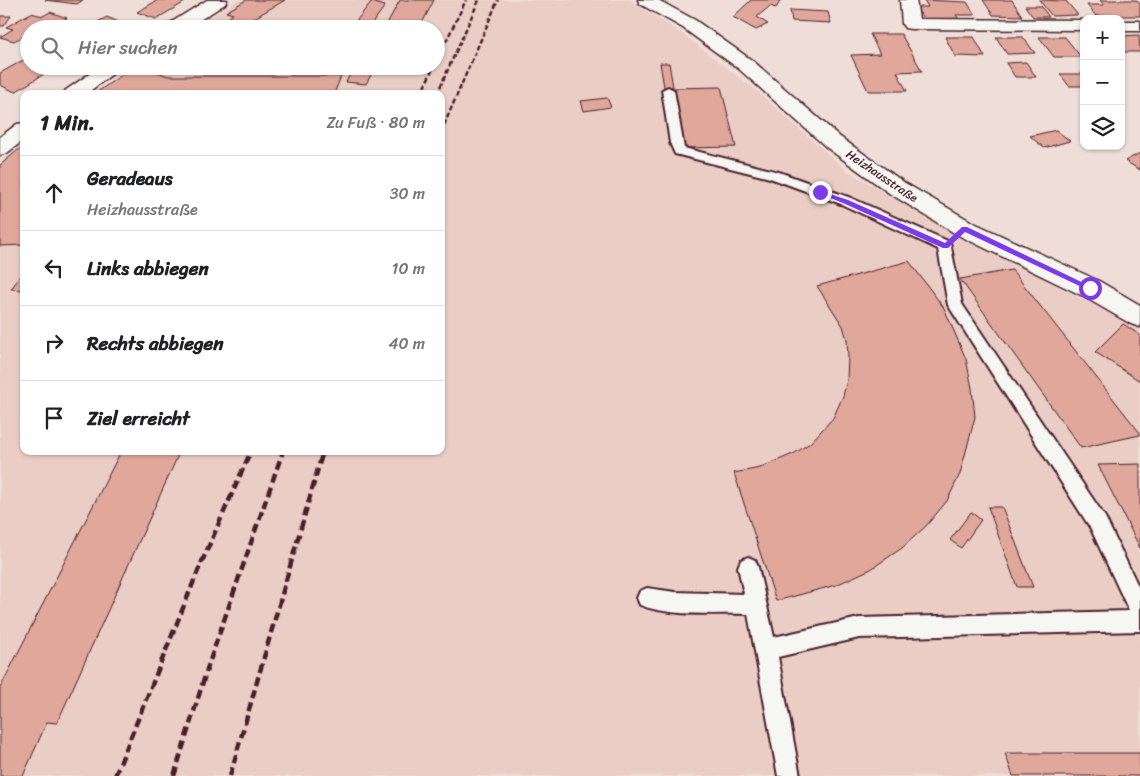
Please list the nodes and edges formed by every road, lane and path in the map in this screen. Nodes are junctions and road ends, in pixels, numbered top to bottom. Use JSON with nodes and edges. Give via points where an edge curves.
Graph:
{"nodes":[{"id":1,"x":219,"y":0,"type":"edge"},
{"id":2,"x":646,"y":0,"type":"edge"},
{"id":3,"x":908,"y":0,"type":"edge"},
{"id":4,"x":187,"y":20,"type":"edge"},
{"id":5,"x":1080,"y":26,"type":"edge"},
{"id":6,"x":1125,"y":26,"type":"edge"},
{"id":7,"x":1140,"y":26,"type":"edge"},
{"id":8,"x":101,"y":75,"type":"edge"},
{"id":9,"x":79,"y":90,"type":"edge"},
{"id":10,"x":668,"y":90,"type":"dead end"},
{"id":11,"x":20,"y":132,"type":"edge"},
{"id":12,"x":0,"y":148,"type":"edge"},
{"id":13,"x":964,"y":228,"type":"junction"},
{"id":14,"x":945,"y":246,"type":"junction"},
{"id":15,"x":1140,"y":317,"type":"edge"},
{"id":16,"x":748,"y":567,"type":"dead end"},
{"id":17,"x":647,"y":598,"type":"dead end"},
{"id":18,"x":756,"y":604,"type":"junction"},
{"id":19,"x":1140,"y":612,"type":"edge"},
{"id":20,"x":1140,"y":621,"type":"edge"},
{"id":21,"x":766,"y":649,"type":"junction"},
{"id":22,"x":789,"y":776,"type":"edge"}],
"edges":[{"from":1,"to":4,"type":"street"},
{"from":2,"to":13,"type":"street","name":"Heizhausstraße","via":[[689,24],[746,65],[841,148],[897,188]]},
{"from":3,"to":5,"type":"street","via":[[911,24]]},
{"from":6,"to":7,"type":"street"},
{"from":8,"to":9,"type":"street"},
{"from":10,"to":14,"type":"lane","via":[[679,151],[782,178],[846,201]]},
{"from":11,"to":12,"type":"street"},
{"from":13,"to":14,"type":"lane"},
{"from":13,"to":15,"type":"street","name":"Heizhausstraße","via":[[1090,288]]},
{"from":14,"to":19,"type":"lane","via":[[955,305],[1098,523]]},
{"from":16,"to":18,"type":"lane"},
{"from":17,"to":18,"type":"lane"},
{"from":18,"to":21,"type":"lane"},
{"from":20,"to":21,"type":"lane","via":[[859,628]]},
{"from":21,"to":22,"type":"lane"}]}
